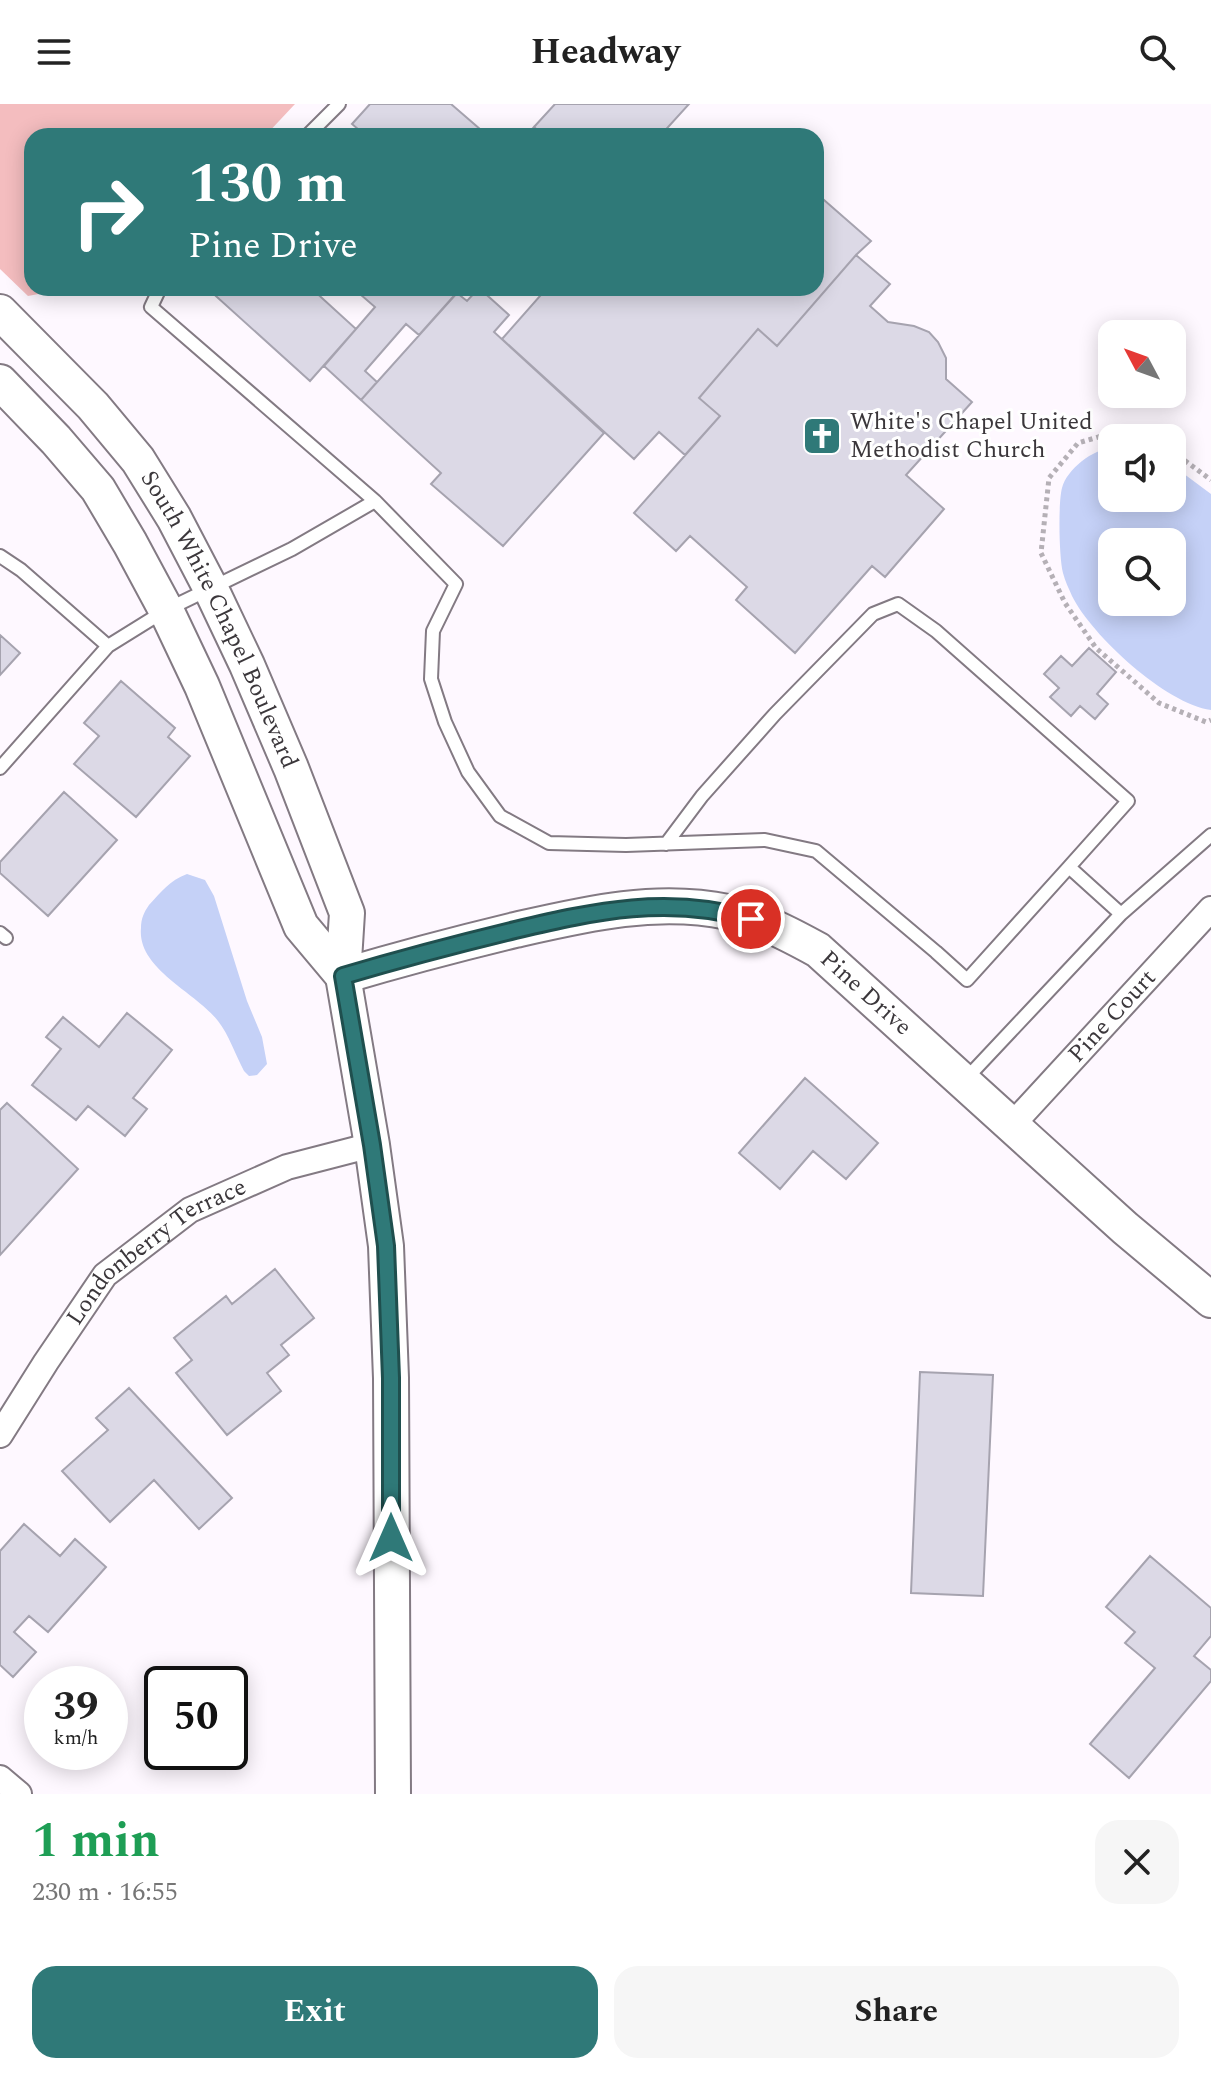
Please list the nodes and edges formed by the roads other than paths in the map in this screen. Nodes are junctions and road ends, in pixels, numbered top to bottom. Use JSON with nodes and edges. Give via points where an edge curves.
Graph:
{"nodes":[{"id":1,"x":339,"y":104,"type":"edge"},
{"id":2,"x":315,"y":128,"type":"edge"},
{"id":3,"x":156,"y":296,"type":"edge"},
{"id":4,"x":0,"y":312,"type":"edge"},
{"id":5,"x":0,"y":382,"type":"edge"},
{"id":6,"x":375,"y":501,"type":"junction"},
{"id":7,"x":0,"y":556,"type":"edge"},
{"id":8,"x":210,"y":587,"type":"junction"},
{"id":9,"x":166,"y":610,"type":"junction"},
{"id":10,"x":108,"y":646,"type":"junction"},
{"id":11,"x":0,"y":768,"type":"edge"},
{"id":12,"x":1211,"y":835,"type":"edge"},
{"id":13,"x":666,"y":844,"type":"junction"},
{"id":14,"x":1069,"y":867,"type":"junction"},
{"id":15,"x":1211,"y":909,"type":"edge"},
{"id":16,"x":1121,"y":914,"type":"junction"},
{"id":17,"x":343,"y":976,"type":"junction"},
{"id":18,"x":964,"y":1081,"type":"junction"},
{"id":19,"x":1012,"y":1125,"type":"junction"},
{"id":20,"x":372,"y":1145,"type":"junction"},
{"id":21,"x":1211,"y":1300,"type":"edge"},
{"id":22,"x":0,"y":1435,"type":"edge"},
{"id":23,"x":0,"y":1778,"type":"edge"},
{"id":24,"x":19,"y":1794,"type":"edge"},
{"id":25,"x":393,"y":1794,"type":"edge"}],
"edges":[{"from":1,"to":2,"type":"lane"},
{"from":3,"to":6,"type":"lane","via":[[151,307]]},
{"from":4,"to":8,"type":"main road","name":"South White Chapel Boulevard","via":[[138,460]]},
{"from":5,"to":9,"type":"main road","name":"South White Chapel Boulevard","via":[[98,489]]},
{"from":6,"to":8,"type":"lane","via":[[292,549]]},
{"from":6,"to":13,"type":"lane","via":[[456,584],[433,631],[431,679],[468,772],[500,816],[549,843]]},
{"from":7,"to":10,"type":"lane"},
{"from":8,"to":9,"type":"lane"},
{"from":8,"to":17,"type":"main road","name":"South White Chapel Boulevard","via":[[291,768],[347,913]]},
{"from":9,"to":10,"type":"lane"},
{"from":9,"to":17,"type":"main road","name":"South White Chapel Boulevard","via":[[301,926]]},
{"from":10,"to":11,"type":"lane"},
{"from":12,"to":16,"type":"lane"},
{"from":13,"to":14,"type":"lane","via":[[765,840],[816,851],[967,980]]},
{"from":13,"to":14,"type":"lane","via":[[775,714],[873,614],[898,604],[936,631],[1128,801]]},
{"from":14,"to":16,"type":"lane"},
{"from":15,"to":19,"type":"street","name":"Pine Court"},
{"from":16,"to":18,"type":"lane"},
{"from":17,"to":18,"type":"main road","name":"Pine Drive","via":[[440,948],[626,908],[677,906],[727,912],[774,926],[818,950]]},
{"from":17,"to":20,"type":"main road","name":"South White Chapel Boulevard"},
{"from":18,"to":19,"type":"main road","name":"Pine Drive"},
{"from":19,"to":21,"type":"main road","name":"Pine Drive"},
{"from":20,"to":22,"type":"street","name":"Londonberry Terrace","via":[[287,1167],[190,1210],[105,1275]]},
{"from":20,"to":25,"type":"main road","name":"South White Chapel Boulevard","via":[[386,1246],[390,1365]]},
{"from":23,"to":24,"type":"street"}]}
